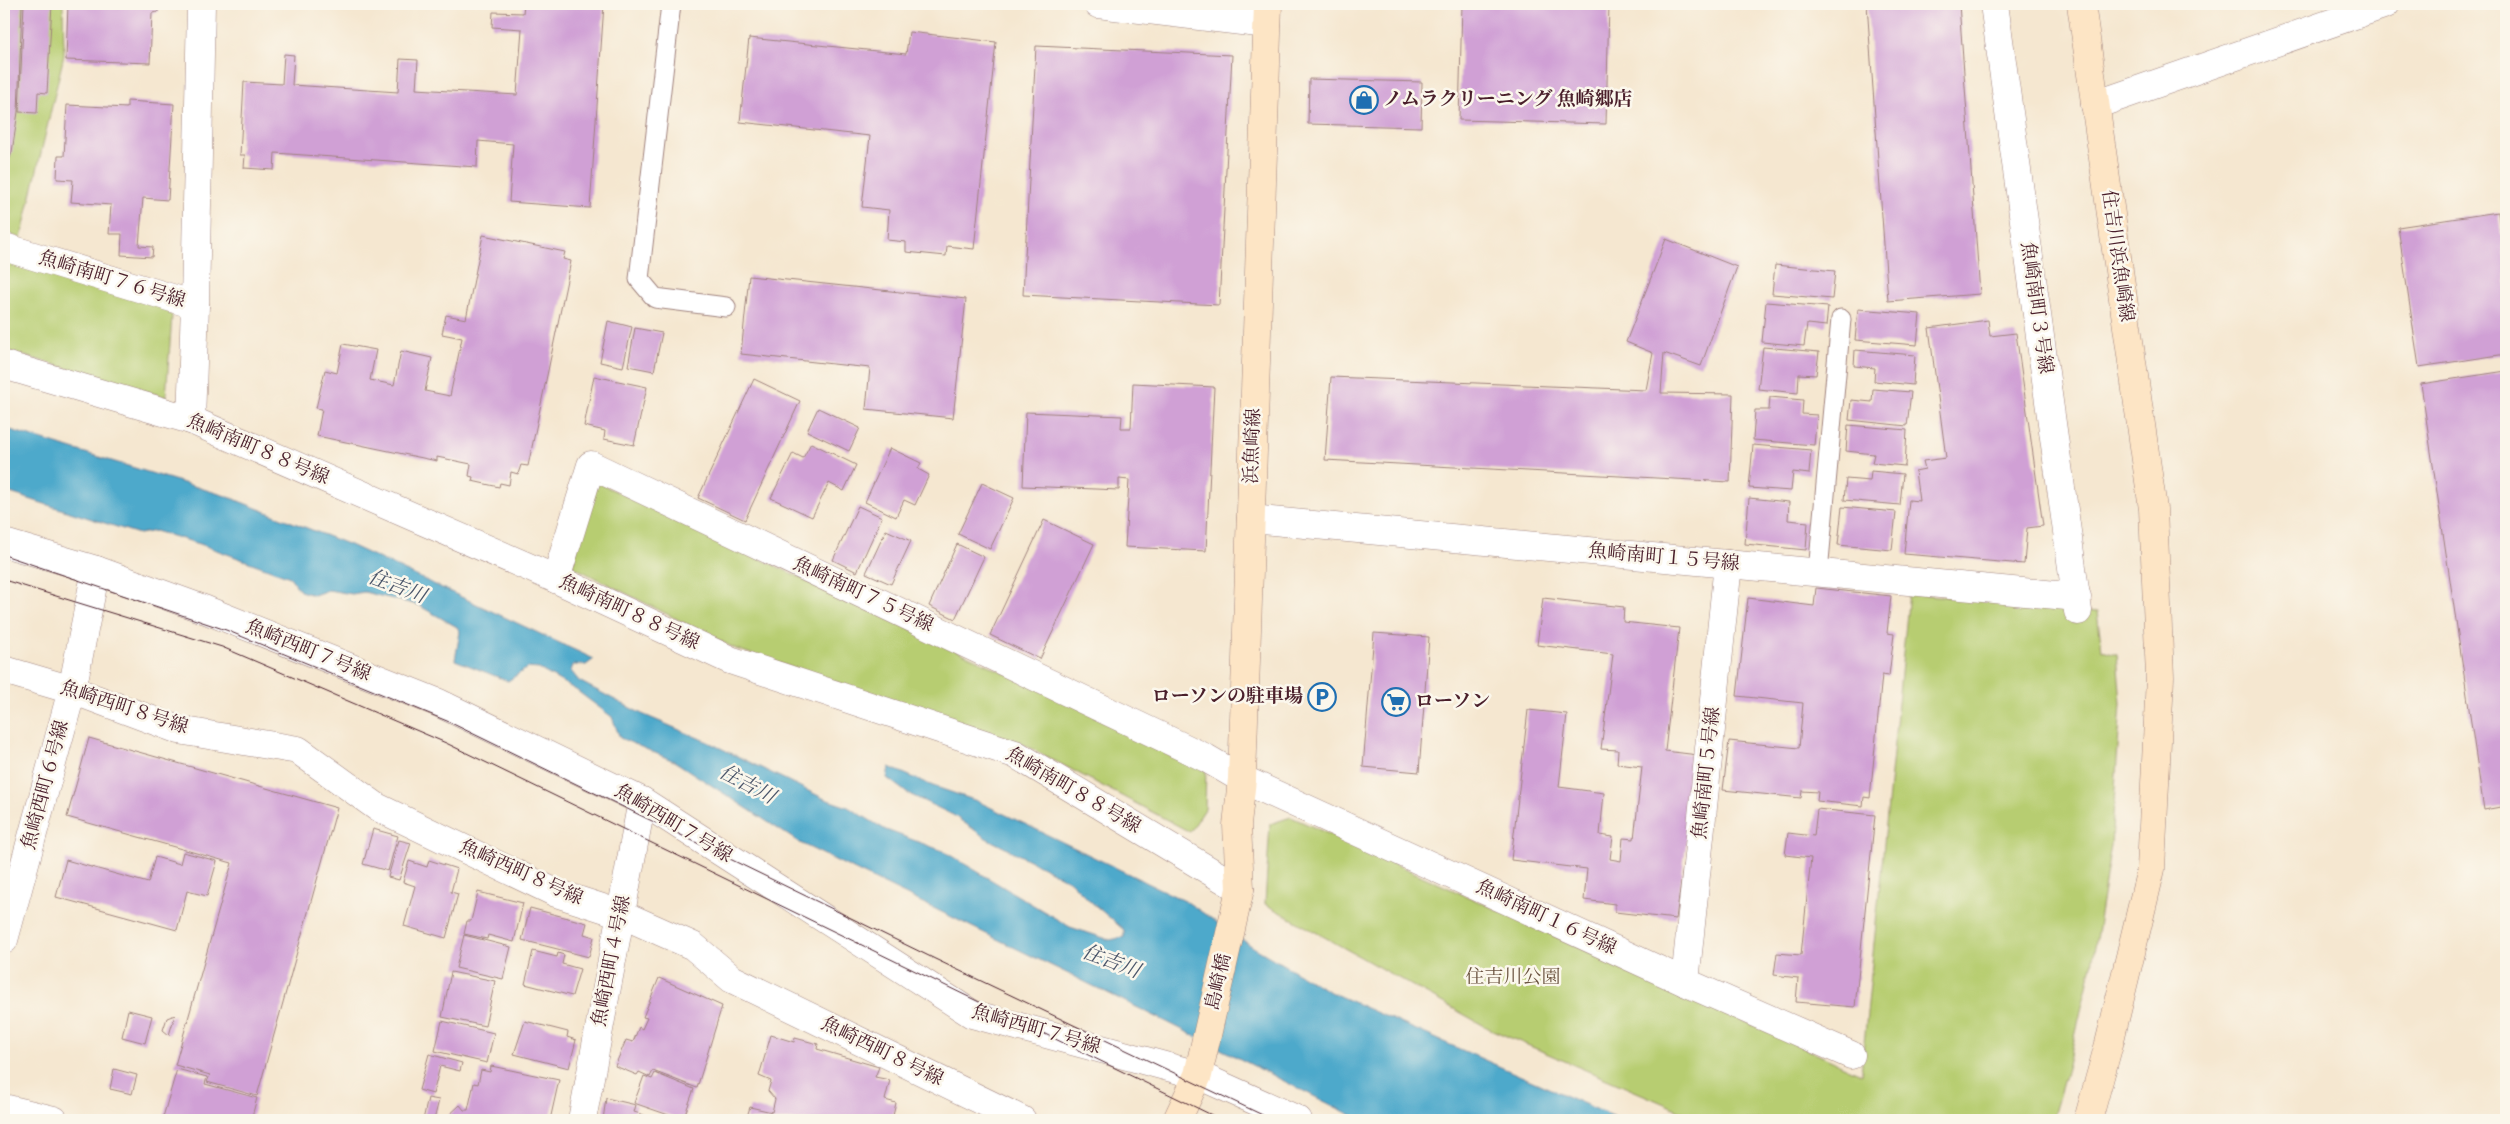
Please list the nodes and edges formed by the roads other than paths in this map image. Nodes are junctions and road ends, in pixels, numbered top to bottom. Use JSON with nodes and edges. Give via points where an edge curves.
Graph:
{"nodes":[{"id":1,"x":201,"y":4,"type":"edge"},
{"id":2,"x":672,"y":4,"type":"edge"},
{"id":3,"x":1098,"y":4,"type":"edge"},
{"id":4,"x":1994,"y":4,"type":"edge"},
{"id":5,"x":2080,"y":4,"type":"edge"},
{"id":6,"x":2386,"y":4,"type":"edge"},
{"id":7,"x":1267,"y":14,"type":"edge"},
{"id":8,"x":2095,"y":105,"type":"junction"},
{"id":9,"x":4,"y":247,"type":"edge"},
{"id":10,"x":195,"y":305,"type":"junction"},
{"id":11,"x":726,"y":308,"type":"dead end"},
{"id":12,"x":1841,"y":319,"type":"dead end"},
{"id":13,"x":4,"y":365,"type":"edge"},
{"id":14,"x":192,"y":420,"type":"junction"},
{"id":15,"x":1251,"y":519,"type":"junction"},
{"id":16,"x":4,"y":543,"type":"edge"},
{"id":17,"x":1728,"y":564,"type":"junction"},
{"id":18,"x":96,"y":570,"type":"junction"},
{"id":19,"x":1818,"y":572,"type":"junction"},
{"id":20,"x":556,"y":579,"type":"junction"},
{"id":21,"x":2078,"y":604,"type":"joint"},
{"id":22,"x":4,"y":670,"type":"edge"},
{"id":23,"x":72,"y":690,"type":"junction"},
{"id":24,"x":1242,"y":779,"type":"junction"},
{"id":25,"x":642,"y":801,"type":"junction"},
{"id":26,"x":1240,"y":889,"type":"junction"},
{"id":27,"x":621,"y":914,"type":"junction"},
{"id":28,"x":4,"y":940,"type":"edge"},
{"id":29,"x":1685,"y":982,"type":"junction"},
{"id":30,"x":1851,"y":1055,"type":"dead end"},
{"id":31,"x":1198,"y":1075,"type":"junction"},
{"id":32,"x":4,"y":1108,"type":"edge"},
{"id":33,"x":54,"y":1120,"type":"edge"},
{"id":34,"x":582,"y":1120,"type":"edge"},
{"id":35,"x":1022,"y":1120,"type":"edge"},
{"id":36,"x":1177,"y":1120,"type":"edge"},
{"id":37,"x":1298,"y":1120,"type":"edge"},
{"id":38,"x":2088,"y":1120,"type":"edge"}],
"edges":[{"from":1,"to":10,"type":"street"},
{"from":2,"to":11,"type":"lane","via":[[639,279],[655,298]]},
{"from":3,"to":7,"type":"street"},
{"from":4,"to":21,"type":"street","name":"魚崎南町３号線"},
{"from":5,"to":8,"type":"street","name":"住吉川浜魚崎線"},
{"from":6,"to":8,"type":"street"},
{"from":7,"to":15,"type":"street","name":"浜魚崎線"},
{"from":8,"to":38,"type":"street","name":"住吉川浜魚崎線","via":[[2153,509],[2160,677],[2151,869]]},
{"from":9,"to":10,"type":"street","name":"魚崎南町７６号線"},
{"from":10,"to":14,"type":"street","name":"魚崎南町７６号線"},
{"from":12,"to":19,"type":"lane"},
{"from":13,"to":14,"type":"street","name":"魚崎南町８８号線"},
{"from":14,"to":20,"type":"street","name":"魚崎南町８８号線"},
{"from":15,"to":17,"type":"street","name":"魚崎南町１５号線"},
{"from":15,"to":24,"type":"street","name":"浜魚崎線"},
{"from":16,"to":18,"type":"street","name":"魚崎西町７号線"},
{"from":17,"to":19,"type":"street","name":"魚崎南町１５号線"},
{"from":17,"to":29,"type":"street","name":"魚崎南町５号線"},
{"from":18,"to":23,"type":"street","name":"魚崎西町６号線"},
{"from":18,"to":25,"type":"street","name":"魚崎西町７号線","via":[[206,610],[439,704]]},
{"from":19,"to":21,"type":"street","name":"魚崎南町１５号線"},
{"from":20,"to":24,"type":"street","name":"魚崎南町７５号線","via":[[591,465],[1206,758]]},
{"from":20,"to":26,"type":"street","name":"魚崎南町８８号線","via":[[730,660],[1016,754]]},
{"from":22,"to":23,"type":"street","name":"魚崎西町８号線"},
{"from":23,"to":27,"type":"street","name":"魚崎西町８号線","via":[[179,730],[298,750],[377,807],[556,893]]},
{"from":23,"to":28,"type":"street","name":"魚崎西町６号線"},
{"from":24,"to":26,"type":"street","name":"浜魚崎線","via":[[1237,825]]},
{"from":24,"to":29,"type":"street","name":"魚崎南町１６号線"},
{"from":25,"to":27,"type":"street","name":"魚崎西町４号線"},
{"from":25,"to":31,"type":"street","name":"魚崎西町７号線","via":[[972,1014]]},
{"from":26,"to":31,"type":"street","name":"島崎橋"},
{"from":27,"to":34,"type":"street","name":"魚崎西町４号線"},
{"from":27,"to":35,"type":"street","name":"魚崎西町８号線","via":[[693,946],[732,979]]},
{"from":29,"to":30,"type":"street","name":"魚崎南町１６号線"},
{"from":31,"to":36,"type":"street","name":"島崎橋"},
{"from":31,"to":37,"type":"street","name":"魚崎西町７号線"},
{"from":32,"to":33,"type":"street"}]}
